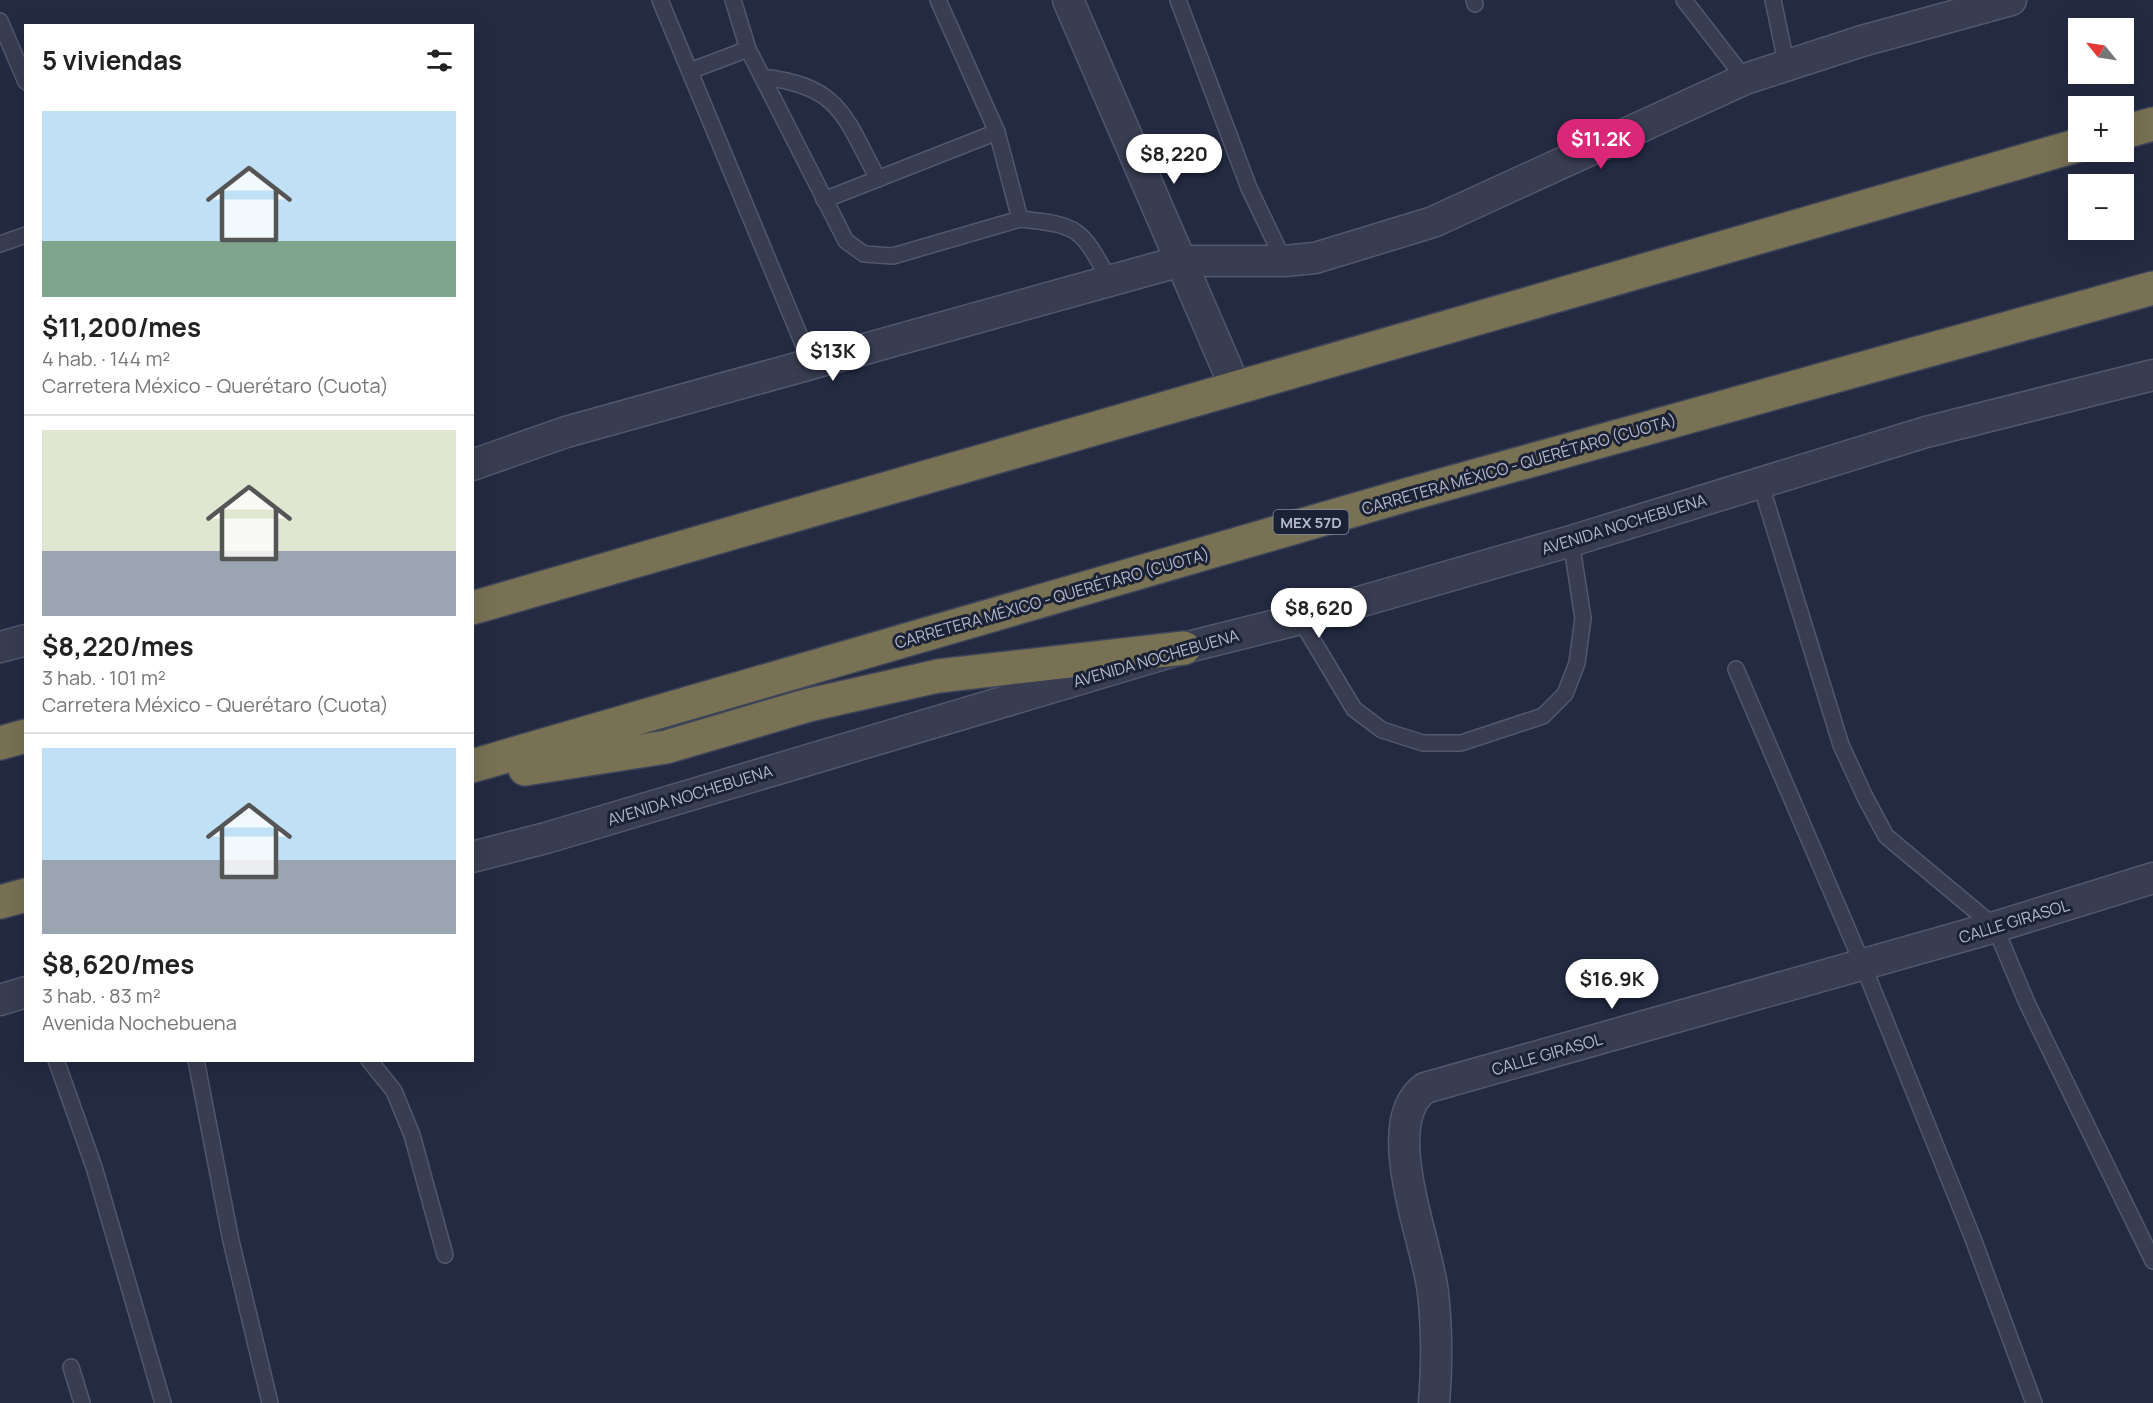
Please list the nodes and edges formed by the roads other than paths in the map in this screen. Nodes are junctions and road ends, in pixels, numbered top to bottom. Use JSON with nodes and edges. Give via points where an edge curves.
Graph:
{"nodes":[{"id":1,"x":660,"y":0,"type":"edge"},
{"id":2,"x":733,"y":0,"type":"edge"},
{"id":3,"x":938,"y":0,"type":"edge"},
{"id":4,"x":1068,"y":0,"type":"edge"},
{"id":5,"x":1178,"y":0,"type":"edge"},
{"id":6,"x":1684,"y":0,"type":"edge"},
{"id":7,"x":1773,"y":0,"type":"edge"},
{"id":8,"x":2011,"y":0,"type":"edge"},
{"id":9,"x":0,"y":21,"type":"edge"},
{"id":10,"x":748,"y":49,"type":"junction"},
{"id":11,"x":1787,"y":67,"type":"junction"},
{"id":12,"x":690,"y":71,"type":"junction"},
{"id":13,"x":24,"y":77,"type":"edge"},
{"id":14,"x":762,"y":77,"type":"junction"},
{"id":15,"x":1745,"y":80,"type":"junction"},
{"id":16,"x":2153,"y":124,"type":"edge"},
{"id":17,"x":2134,"y":129,"type":"edge"},
{"id":18,"x":997,"y":132,"type":"junction"},
{"id":19,"x":2068,"y":148,"type":"edge"},
{"id":20,"x":878,"y":179,"type":"junction"},
{"id":21,"x":824,"y":200,"type":"junction"},
{"id":22,"x":1020,"y":219,"type":"junction"},
{"id":23,"x":24,"y":236,"type":"edge"},
{"id":24,"x":0,"y":244,"type":"edge"},
{"id":25,"x":1181,"y":261,"type":"junction"},
{"id":26,"x":1284,"y":261,"type":"junction"},
{"id":27,"x":1110,"y":281,"type":"junction"},
{"id":28,"x":2153,"y":288,"type":"edge"},
{"id":29,"x":811,"y":363,"type":"junction"},
{"id":30,"x":2153,"y":375,"type":"edge"},
{"id":31,"x":1236,"y":389,"type":"junction"},
{"id":32,"x":474,"y":464,"type":"edge"},
{"id":33,"x":1760,"y":482,"type":"junction"},
{"id":34,"x":1571,"y":541,"type":"junction"},
{"id":35,"x":474,"y":607,"type":"edge"},
{"id":36,"x":1300,"y":620,"type":"junction"},
{"id":37,"x":24,"y":641,"type":"edge"},
{"id":38,"x":0,"y":647,"type":"edge"},
{"id":39,"x":1184,"y":648,"type":"junction"},
{"id":40,"x":1736,"y":669,"type":"dead end"},
{"id":41,"x":24,"y":737,"type":"edge"},
{"id":42,"x":0,"y":743,"type":"edge"},
{"id":43,"x":474,"y":765,"type":"edge"},
{"id":44,"x":474,"y":777,"type":"edge"},
{"id":45,"x":474,"y":856,"type":"edge"},
{"id":46,"x":2153,"y":878,"type":"edge"},
{"id":47,"x":24,"y":896,"type":"edge"},
{"id":48,"x":0,"y":902,"type":"edge"},
{"id":49,"x":1995,"y":927,"type":"junction"},
{"id":50,"x":1863,"y":964,"type":"junction"},
{"id":51,"x":24,"y":993,"type":"edge"},
{"id":52,"x":0,"y":1000,"type":"edge"},
{"id":53,"x":57,"y":1062,"type":"edge"},
{"id":54,"x":196,"y":1062,"type":"edge"},
{"id":55,"x":371,"y":1062,"type":"edge"},
{"id":56,"x":445,"y":1255,"type":"dead end"},
{"id":57,"x":2153,"y":1261,"type":"edge"},
{"id":58,"x":71,"y":1367,"type":"dead end"},
{"id":59,"x":82,"y":1403,"type":"edge"},
{"id":60,"x":163,"y":1403,"type":"edge"},
{"id":61,"x":270,"y":1403,"type":"edge"},
{"id":62,"x":1434,"y":1403,"type":"edge"},
{"id":63,"x":2034,"y":1403,"type":"edge"}],
"edges":[{"from":1,"to":12,"type":"lane"},
{"from":2,"to":10,"type":"lane"},
{"from":3,"to":18,"type":"lane"},
{"from":4,"to":25,"type":"street"},
{"from":5,"to":26,"type":"lane","via":[[1249,188]]},
{"from":6,"to":15,"type":"lane"},
{"from":7,"to":11,"type":"lane"},
{"from":8,"to":11,"type":"street","via":[[1862,40]]},
{"from":9,"to":13,"type":"lane"},
{"from":10,"to":12,"type":"lane"},
{"from":10,"to":14,"type":"lane"},
{"from":11,"to":15,"type":"street"},
{"from":12,"to":29,"type":"lane"},
{"from":14,"to":20,"type":"lane","via":[[808,86],[840,107]]},
{"from":14,"to":21,"type":"lane"},
{"from":15,"to":26,"type":"street","via":[[1433,222],[1315,258]]},
{"from":16,"to":17,"type":"highway"},
{"from":18,"to":20,"type":"lane"},
{"from":18,"to":22,"type":"lane"},
{"from":19,"to":31,"type":"highway"},
{"from":20,"to":21,"type":"lane"},
{"from":21,"to":22,"type":"lane","via":[[846,241],[864,254],[893,256]]},
{"from":22,"to":27,"type":"lane","via":[[1072,228],[1086,238]]},
{"from":23,"to":24,"type":"lane"},
{"from":25,"to":26,"type":"street"},
{"from":25,"to":27,"type":"street"},
{"from":25,"to":31,"type":"street"},
{"from":27,"to":29,"type":"street"},
{"from":28,"to":43,"type":"highway","name":"CARRETERA MÉXICO - QUERÉTARO (CUOTA)","number":"MEX 57D","via":[[1407,495]]},
{"from":29,"to":32,"type":"street","via":[[566,432]]},
{"from":30,"to":33,"type":"street","name":"AVENIDA NOCHEBUENA","via":[[1926,432]]},
{"from":31,"to":35,"type":"highway"},
{"from":33,"to":34,"type":"street","name":"AVENIDA NOCHEBUENA"},
{"from":33,"to":49,"type":"lane","via":[[1841,745],[1865,798],[1886,836]]},
{"from":34,"to":36,"type":"street","name":"AVENIDA NOCHEBUENA"},
{"from":34,"to":36,"type":"lane","via":[[1584,618],[1577,663],[1565,694],[1543,716],[1461,743],[1423,743],[1382,730],[1354,709]]},
{"from":36,"to":39,"type":"street","name":"AVENIDA NOCHEBUENA"},
{"from":37,"to":38,"type":"street"},
{"from":39,"to":44,"type":"highway","via":[[938,676],[809,705],[666,747]]},
{"from":39,"to":45,"type":"street","name":"AVENIDA NOCHEBUENA","via":[[558,835]]},
{"from":40,"to":50,"type":"lane"},
{"from":41,"to":42,"type":"highway"},
{"from":46,"to":49,"type":"street","name":"CALLE GIRASOL"},
{"from":47,"to":48,"type":"highway"},
{"from":49,"to":50,"type":"street","name":"CALLE GIRASOL"},
{"from":49,"to":57,"type":"lane","via":[[2032,1014]]},
{"from":50,"to":62,"type":"street","name":"CALLE GIRASOL","via":[[1425,1088],[1415,1095],[1408,1111],[1404,1150],[1433,1292]]},
{"from":50,"to":63,"type":"lane"},
{"from":51,"to":52,"type":"street"},
{"from":53,"to":60,"type":"lane","via":[[94,1167]]},
{"from":54,"to":61,"type":"lane","via":[[231,1241]]},
{"from":55,"to":56,"type":"lane","via":[[394,1091],[412,1135]]},
{"from":58,"to":59,"type":"lane"}]}
